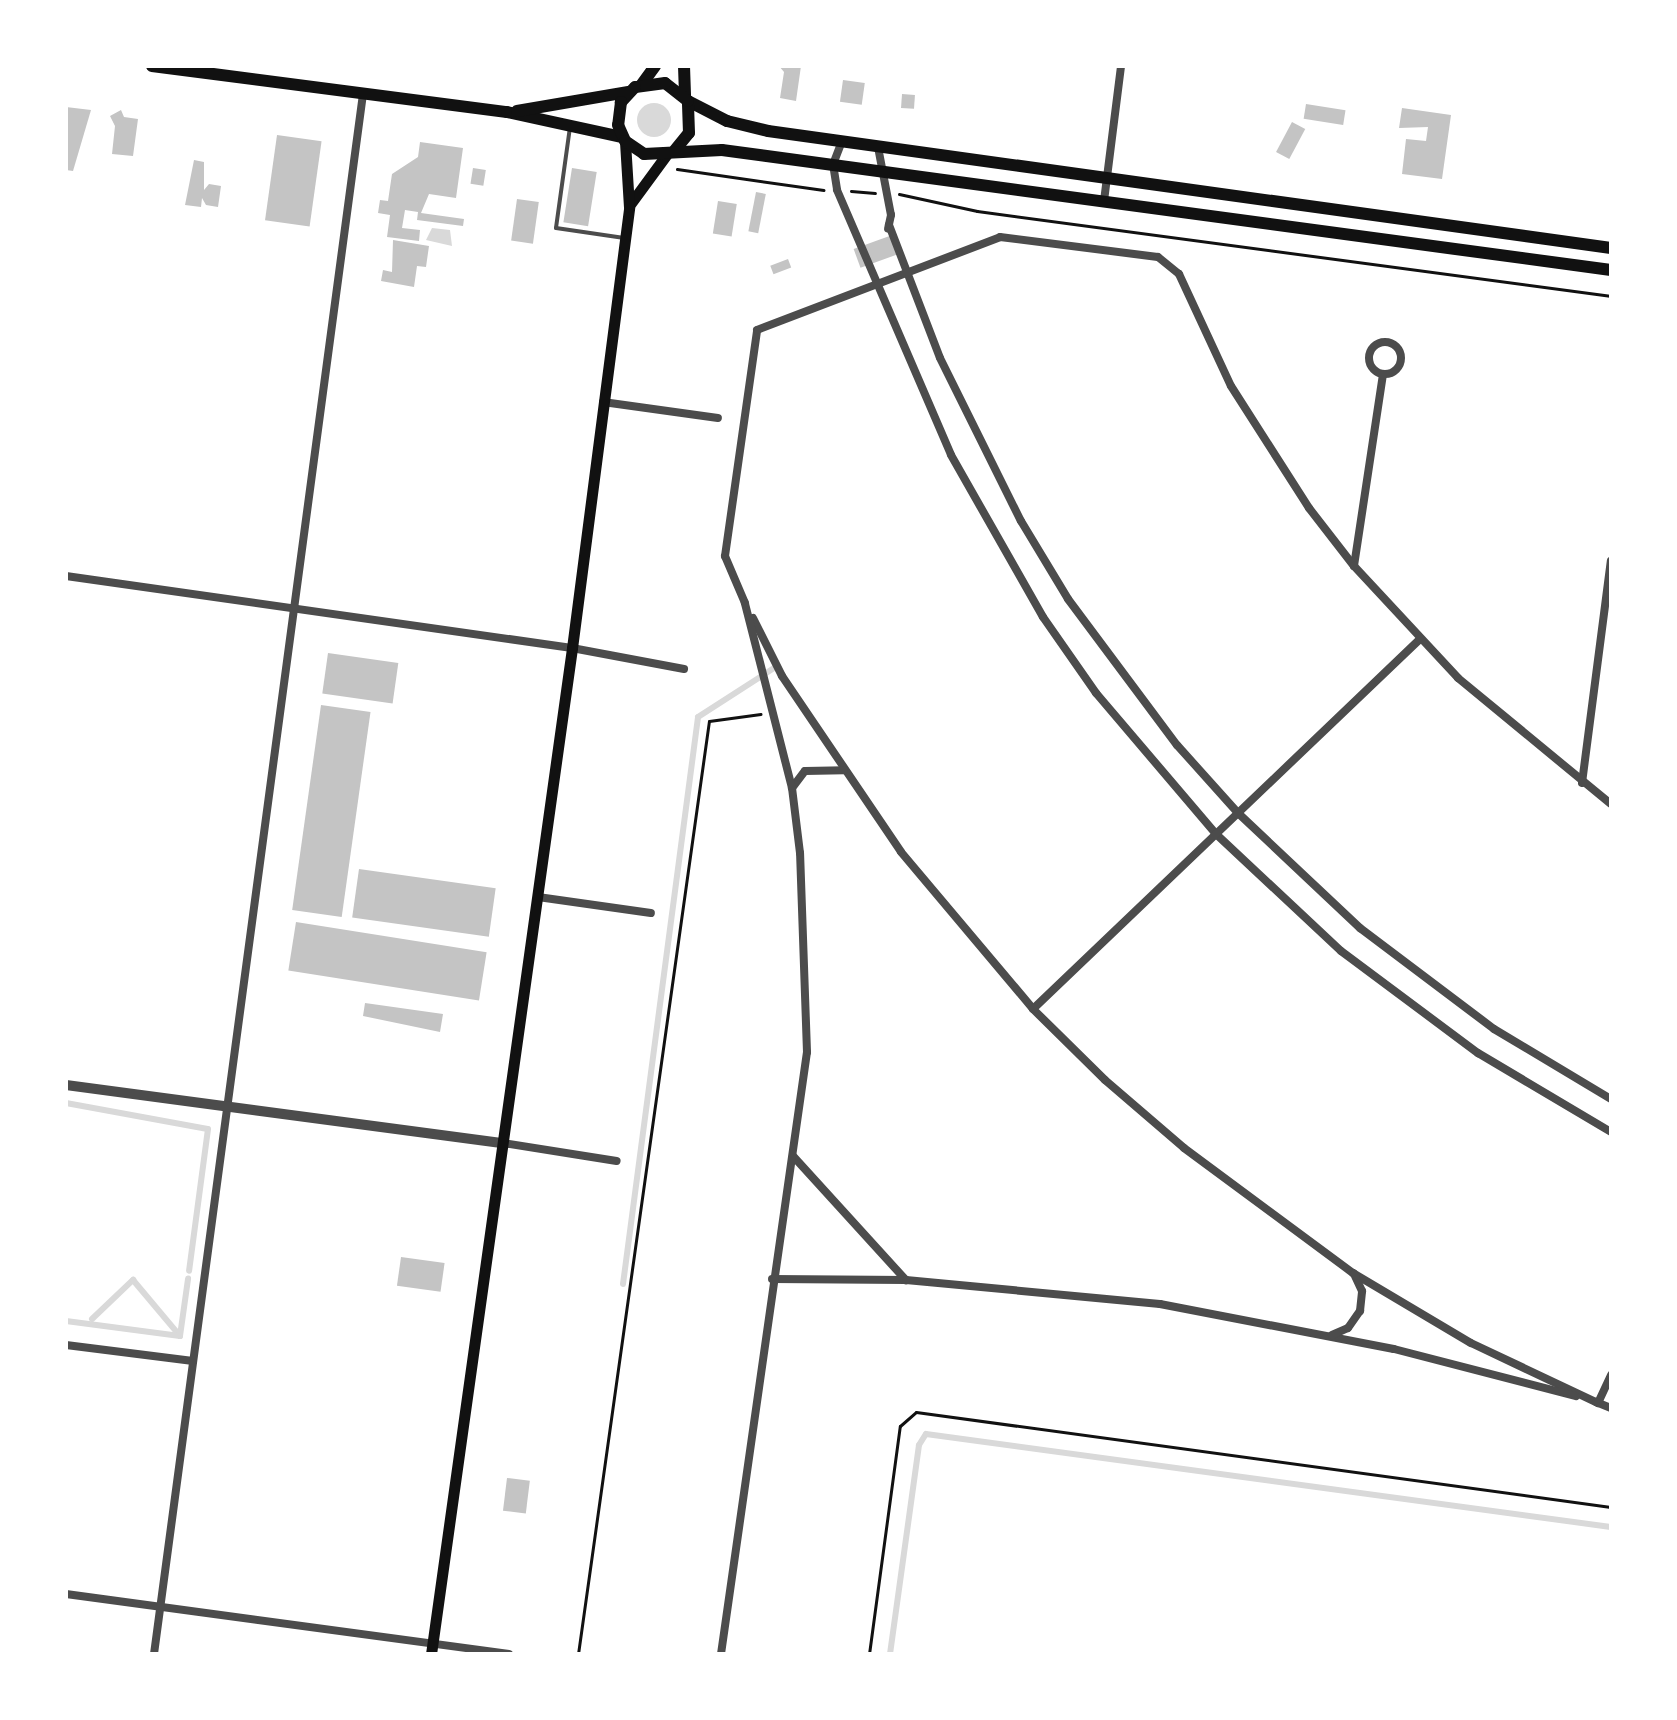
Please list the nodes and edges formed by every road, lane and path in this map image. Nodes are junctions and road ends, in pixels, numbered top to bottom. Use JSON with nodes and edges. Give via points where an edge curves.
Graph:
{"nodes":[{"id":1,"x":152,"y":66,"type":"edge"},
{"id":2,"x":655,"y":66,"type":"edge"},
{"id":3,"x":684,"y":66,"type":"edge"},
{"id":4,"x":1121,"y":66,"type":"edge"},
{"id":5,"x":642,"y":84,"type":"junction"},
{"id":6,"x":628,"y":92,"type":"junction"},
{"id":7,"x":363,"y":93,"type":"junction"},
{"id":8,"x":686,"y":99,"type":"junction"},
{"id":9,"x":509,"y":112,"type":"junction"},
{"id":10,"x":570,"y":125,"type":"junction"},
{"id":11,"x":623,"y":139,"type":"junction"},
{"id":12,"x":842,"y":141,"type":"junction"},
{"id":13,"x":878,"y":147,"type":"junction"},
{"id":14,"x":671,"y":152,"type":"junction"},
{"id":15,"x":833,"y":164,"type":"junction"},
{"id":16,"x":684,"y":171,"type":"dead end"},
{"id":17,"x":882,"y":171,"type":"junction"},
{"id":18,"x":1106,"y":180,"type":"junction"},
{"id":19,"x":837,"y":190,"type":"junction"},
{"id":20,"x":886,"y":193,"type":"junction"},
{"id":21,"x":1104,"y":201,"type":"junction"},
{"id":22,"x":629,"y":207,"type":"junction"},
{"id":23,"x":889,"y":225,"type":"junction"},
{"id":24,"x":859,"y":235,"type":"junction"},
{"id":25,"x":624,"y":238,"type":"junction"},
{"id":26,"x":1538,"y":239,"type":"junction"},
{"id":27,"x":1611,"y":248,"type":"edge"},
{"id":28,"x":1535,"y":259,"type":"junction"},
{"id":29,"x":1611,"y":270,"type":"edge"},
{"id":30,"x":907,"y":273,"type":"junction"},
{"id":31,"x":879,"y":284,"type":"junction"},
{"id":32,"x":1611,"y":296,"type":"edge"},
{"id":33,"x":1383,"y":374,"type":"dead end"},
{"id":34,"x":603,"y":402,"type":"junction"},
{"id":35,"x":718,"y":418,"type":"dead end"},
{"id":36,"x":1611,"y":561,"type":"edge"},
{"id":37,"x":1354,"y":566,"type":"junction"},
{"id":38,"x":66,"y":576,"type":"edge"},
{"id":39,"x":745,"y":603,"type":"junction"},
{"id":40,"x":294,"y":608,"type":"junction"},
{"id":41,"x":1419,"y":640,"type":"junction"},
{"id":42,"x":572,"y":648,"type":"junction"},
{"id":43,"x":684,"y":669,"type":"dead end"},
{"id":44,"x":773,"y":712,"type":"junction"},
{"id":45,"x":844,"y":770,"type":"junction"},
{"id":46,"x":1582,"y":783,"type":"junction"},
{"id":47,"x":792,"y":788,"type":"junction"},
{"id":48,"x":1611,"y":804,"type":"edge"},
{"id":49,"x":1238,"y":813,"type":"junction"},
{"id":50,"x":1216,"y":834,"type":"junction"},
{"id":51,"x":538,"y":897,"type":"junction"},
{"id":52,"x":651,"y":913,"type":"dead end"},
{"id":53,"x":1033,"y":1009,"type":"junction"},
{"id":54,"x":66,"y":1085,"type":"edge"},
{"id":55,"x":1611,"y":1099,"type":"edge"},
{"id":56,"x":228,"y":1106,"type":"junction"},
{"id":57,"x":1611,"y":1132,"type":"edge"},
{"id":58,"x":503,"y":1143,"type":"junction"},
{"id":59,"x":793,"y":1156,"type":"junction"},
{"id":60,"x":617,"y":1161,"type":"dead end"},
{"id":61,"x":1353,"y":1273,"type":"junction"},
{"id":62,"x":772,"y":1279,"type":"junction"},
{"id":63,"x":906,"y":1280,"type":"junction"},
{"id":64,"x":1330,"y":1336,"type":"junction"},
{"id":65,"x":66,"y":1345,"type":"edge"},
{"id":66,"x":193,"y":1361,"type":"junction"},
{"id":67,"x":1611,"y":1375,"type":"edge"},
{"id":68,"x":1598,"y":1403,"type":"junction"},
{"id":69,"x":1611,"y":1408,"type":"edge"},
{"id":70,"x":1611,"y":1507,"type":"edge"},
{"id":71,"x":66,"y":1594,"type":"edge"},
{"id":72,"x":160,"y":1606,"type":"junction"},
{"id":73,"x":431,"y":1649,"type":"edge"},
{"id":74,"x":154,"y":1654,"type":"edge"},
{"id":75,"x":509,"y":1654,"type":"edge"},
{"id":76,"x":578,"y":1654,"type":"edge"},
{"id":77,"x":721,"y":1654,"type":"edge"},
{"id":78,"x":869,"y":1654,"type":"edge"}],
"edges":[{"from":1,"to":7,"type":"main road"},
{"from":2,"to":5,"type":"main road"},
{"from":3,"to":8,"type":"main road"},
{"from":4,"to":18,"type":"street"},
{"from":5,"to":6,"type":"main road"},
{"from":5,"to":8,"type":"main road","via":[[665,83]]},
{"from":6,"to":9,"type":"main road"},
{"from":6,"to":11,"type":"main road","via":[[618,113]]},
{"from":7,"to":9,"type":"main road"},
{"from":7,"to":40,"type":"street"},
{"from":8,"to":12,"type":"main road","via":[[747,127]]},
{"from":8,"to":14,"type":"main road","via":[[689,133]]},
{"from":9,"to":10,"type":"main road"},
{"from":10,"to":11,"type":"main road"},
{"from":10,"to":25,"type":"lane","via":[[556,228]]},
{"from":11,"to":14,"type":"main road","via":[[644,154]]},
{"from":11,"to":22,"type":"main road"},
{"from":12,"to":13,"type":"main road"},
{"from":12,"to":15,"type":"street"},
{"from":13,"to":17,"type":"street"},
{"from":13,"to":18,"type":"main road"},
{"from":14,"to":15,"type":"main road","via":[[722,150]]},
{"from":14,"to":22,"type":"main road","via":[[638,187]]},
{"from":15,"to":17,"type":"main road"},
{"from":15,"to":19,"type":"street"},
{"from":16,"to":19,"type":"path"},
{"from":17,"to":20,"type":"street"},
{"from":17,"to":21,"type":"main road"},
{"from":18,"to":21,"type":"street"},
{"from":18,"to":26,"type":"main road"},
{"from":19,"to":20,"type":"path"},
{"from":19,"to":24,"type":"street"},
{"from":20,"to":23,"type":"street"},
{"from":20,"to":32,"type":"path","via":[[977,211]]},
{"from":21,"to":28,"type":"main road"},
{"from":22,"to":25,"type":"main road"},
{"from":23,"to":30,"type":"street"},
{"from":23,"to":30,"type":"street","via":[[891,246]]},
{"from":24,"to":31,"type":"street"},
{"from":24,"to":31,"type":"street","via":[[865,267]]},
{"from":25,"to":34,"type":"main road"},
{"from":26,"to":27,"type":"main road"},
{"from":26,"to":28,"type":"main road"},
{"from":28,"to":29,"type":"main road"},
{"from":30,"to":31,"type":"street"},
{"from":30,"to":37,"type":"street","via":[[1000,237],[1158,257],[1179,274],[1197,322],[1268,448]]},
{"from":30,"to":49,"type":"street","via":[[978,440],[1060,586],[1120,674]]},
{"from":31,"to":39,"type":"street","via":[[757,330],[725,556]]},
{"from":31,"to":50,"type":"street","via":[[951,455],[1043,617],[1096,693]]},
{"from":33,"to":37,"type":"street"},
{"from":34,"to":35,"type":"street"},
{"from":34,"to":42,"type":"main road"},
{"from":36,"to":46,"type":"street"},
{"from":37,"to":41,"type":"street"},
{"from":38,"to":40,"type":"street"},
{"from":39,"to":44,"type":"street"},
{"from":39,"to":45,"type":"street","via":[[782,676]]},
{"from":40,"to":42,"type":"street"},
{"from":40,"to":56,"type":"street"},
{"from":41,"to":46,"type":"street","via":[[1497,715]]},
{"from":41,"to":49,"type":"street"},
{"from":42,"to":43,"type":"street"},
{"from":42,"to":51,"type":"main road"},
{"from":44,"to":47,"type":"street"},
{"from":44,"to":76,"type":"path","via":[[709,721]]},
{"from":45,"to":47,"type":"street","via":[[805,771]]},
{"from":45,"to":53,"type":"street","via":[[919,875]]},
{"from":46,"to":48,"type":"street"},
{"from":47,"to":59,"type":"street","via":[[807,986],[807,1052]]},
{"from":49,"to":50,"type":"street"},
{"from":49,"to":55,"type":"street","via":[[1297,872],[1426,981]]},
{"from":50,"to":53,"type":"street"},
{"from":50,"to":57,"type":"street","via":[[1320,933],[1408,1004],[1490,1061]]},
{"from":51,"to":52,"type":"street"},
{"from":51,"to":58,"type":"main road"},
{"from":53,"to":61,"type":"street","via":[[1184,1148]]},
{"from":54,"to":56,"type":"street"},
{"from":56,"to":58,"type":"street"},
{"from":56,"to":66,"type":"street"},
{"from":58,"to":60,"type":"street"},
{"from":58,"to":73,"type":"main road"},
{"from":59,"to":62,"type":"street"},
{"from":59,"to":63,"type":"street"},
{"from":61,"to":64,"type":"street","via":[[1362,1291],[1360,1311],[1348,1328]]},
{"from":61,"to":68,"type":"street","via":[[1471,1343]]},
{"from":62,"to":63,"type":"street"},
{"from":62,"to":77,"type":"street"},
{"from":63,"to":64,"type":"street","via":[[1160,1304]]},
{"from":64,"to":68,"type":"street"},
{"from":65,"to":66,"type":"street"},
{"from":66,"to":72,"type":"street"},
{"from":67,"to":68,"type":"street"},
{"from":68,"to":69,"type":"street"},
{"from":70,"to":78,"type":"path","via":[[916,1412],[900,1426]]},
{"from":71,"to":72,"type":"street"},
{"from":72,"to":73,"type":"street"},
{"from":72,"to":74,"type":"street"},
{"from":73,"to":75,"type":"street"}]}
